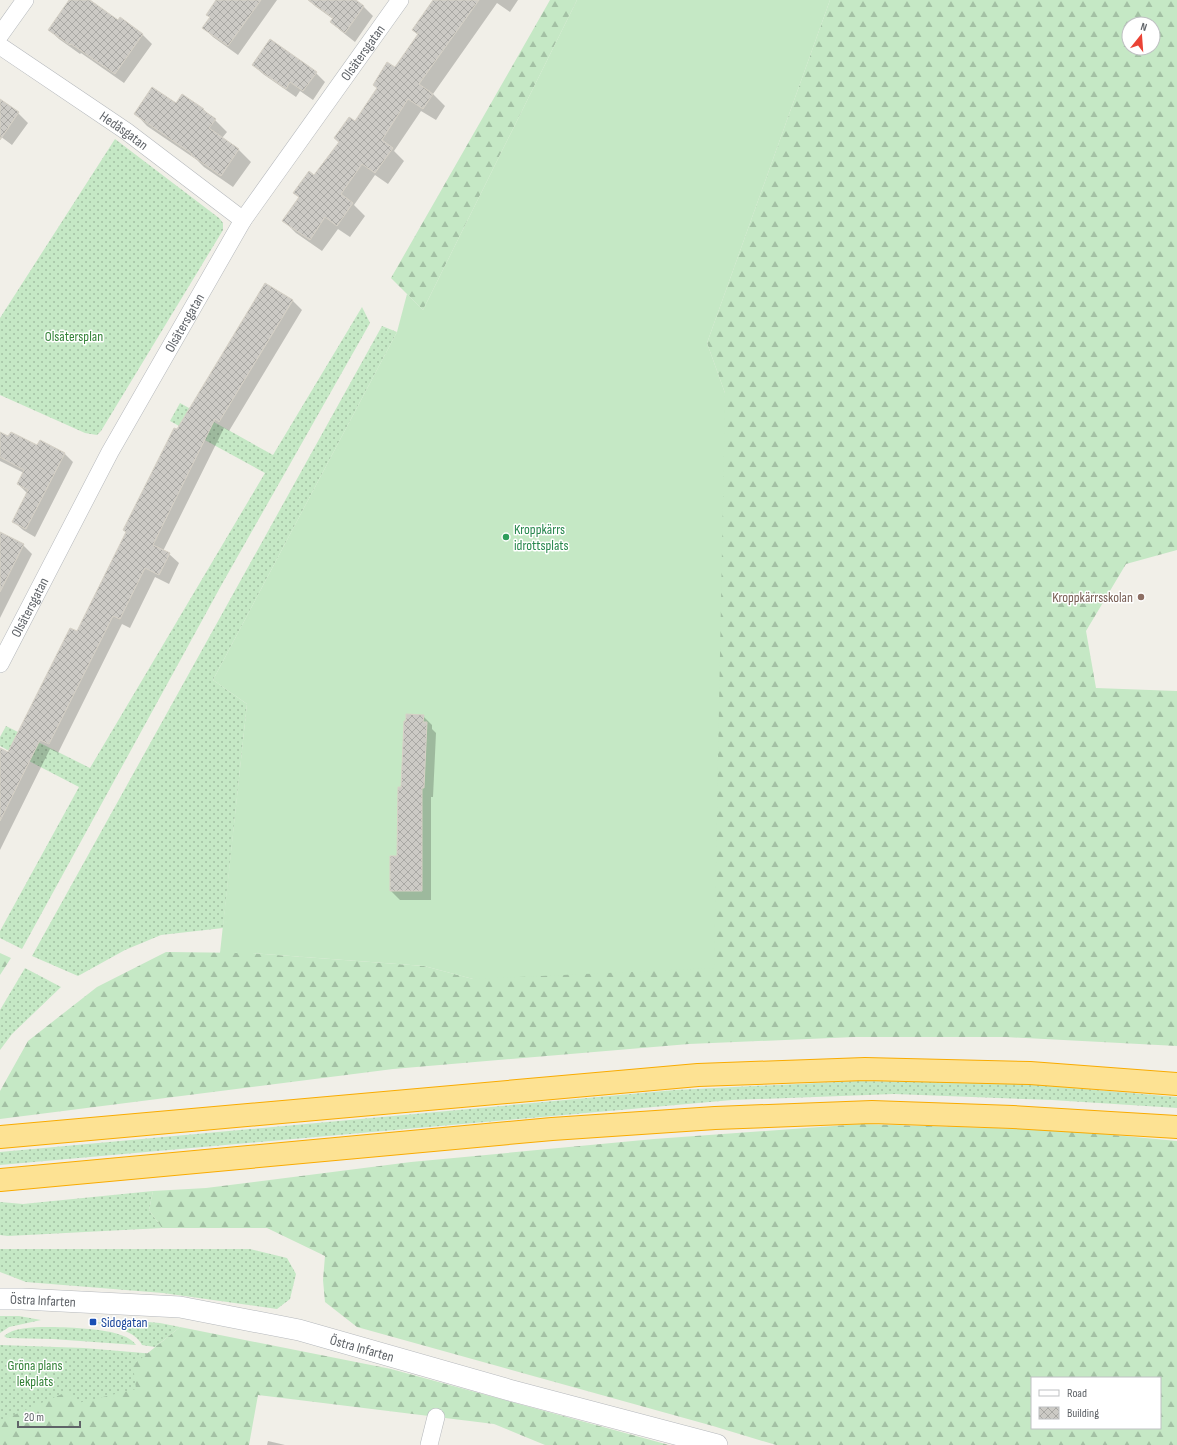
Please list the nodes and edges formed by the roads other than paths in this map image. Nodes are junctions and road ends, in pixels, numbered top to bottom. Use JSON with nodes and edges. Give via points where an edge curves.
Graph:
{"nodes":[{"id":1,"x":25,"y":0,"type":"edge"},
{"id":2,"x":400,"y":0,"type":"edge"},
{"id":3,"x":0,"y":35,"type":"edge"},
{"id":4,"x":0,"y":46,"type":"edge"},
{"id":5,"x":243,"y":220,"type":"junction"},
{"id":6,"x":0,"y":664,"type":"edge"},
{"id":7,"x":1177,"y":1084,"type":"edge"},
{"id":8,"x":1177,"y":1127,"type":"edge"},
{"id":9,"x":10,"y":1136,"type":"edge"},
{"id":10,"x":2,"y":1180,"type":"edge"},
{"id":11,"x":0,"y":1299,"type":"edge"},
{"id":12,"x":436,"y":1417,"type":"dead end"},
{"id":13,"x":429,"y":1445,"type":"edge"},
{"id":14,"x":717,"y":1445,"type":"edge"}],
"edges":[{"from":1,"to":3,"type":"street"},
{"from":2,"to":5,"type":"street","name":"Olsätersgatan"},
{"from":4,"to":5,"type":"street","name":"Hedåsgatan","via":[[126,131]]},
{"from":5,"to":6,"type":"street","name":"Olsätersgatan","via":[[110,452]]},
{"from":7,"to":9,"type":"highway","via":[[1030,1073],[865,1069],[698,1075]]},
{"from":8,"to":10,"type":"highway","via":[[872,1112],[715,1118],[552,1129]]},
{"from":11,"to":14,"type":"street","name":"Östra Infarten","via":[[180,1307],[299,1330],[509,1390]]},
{"from":12,"to":13,"type":"street"}]}
